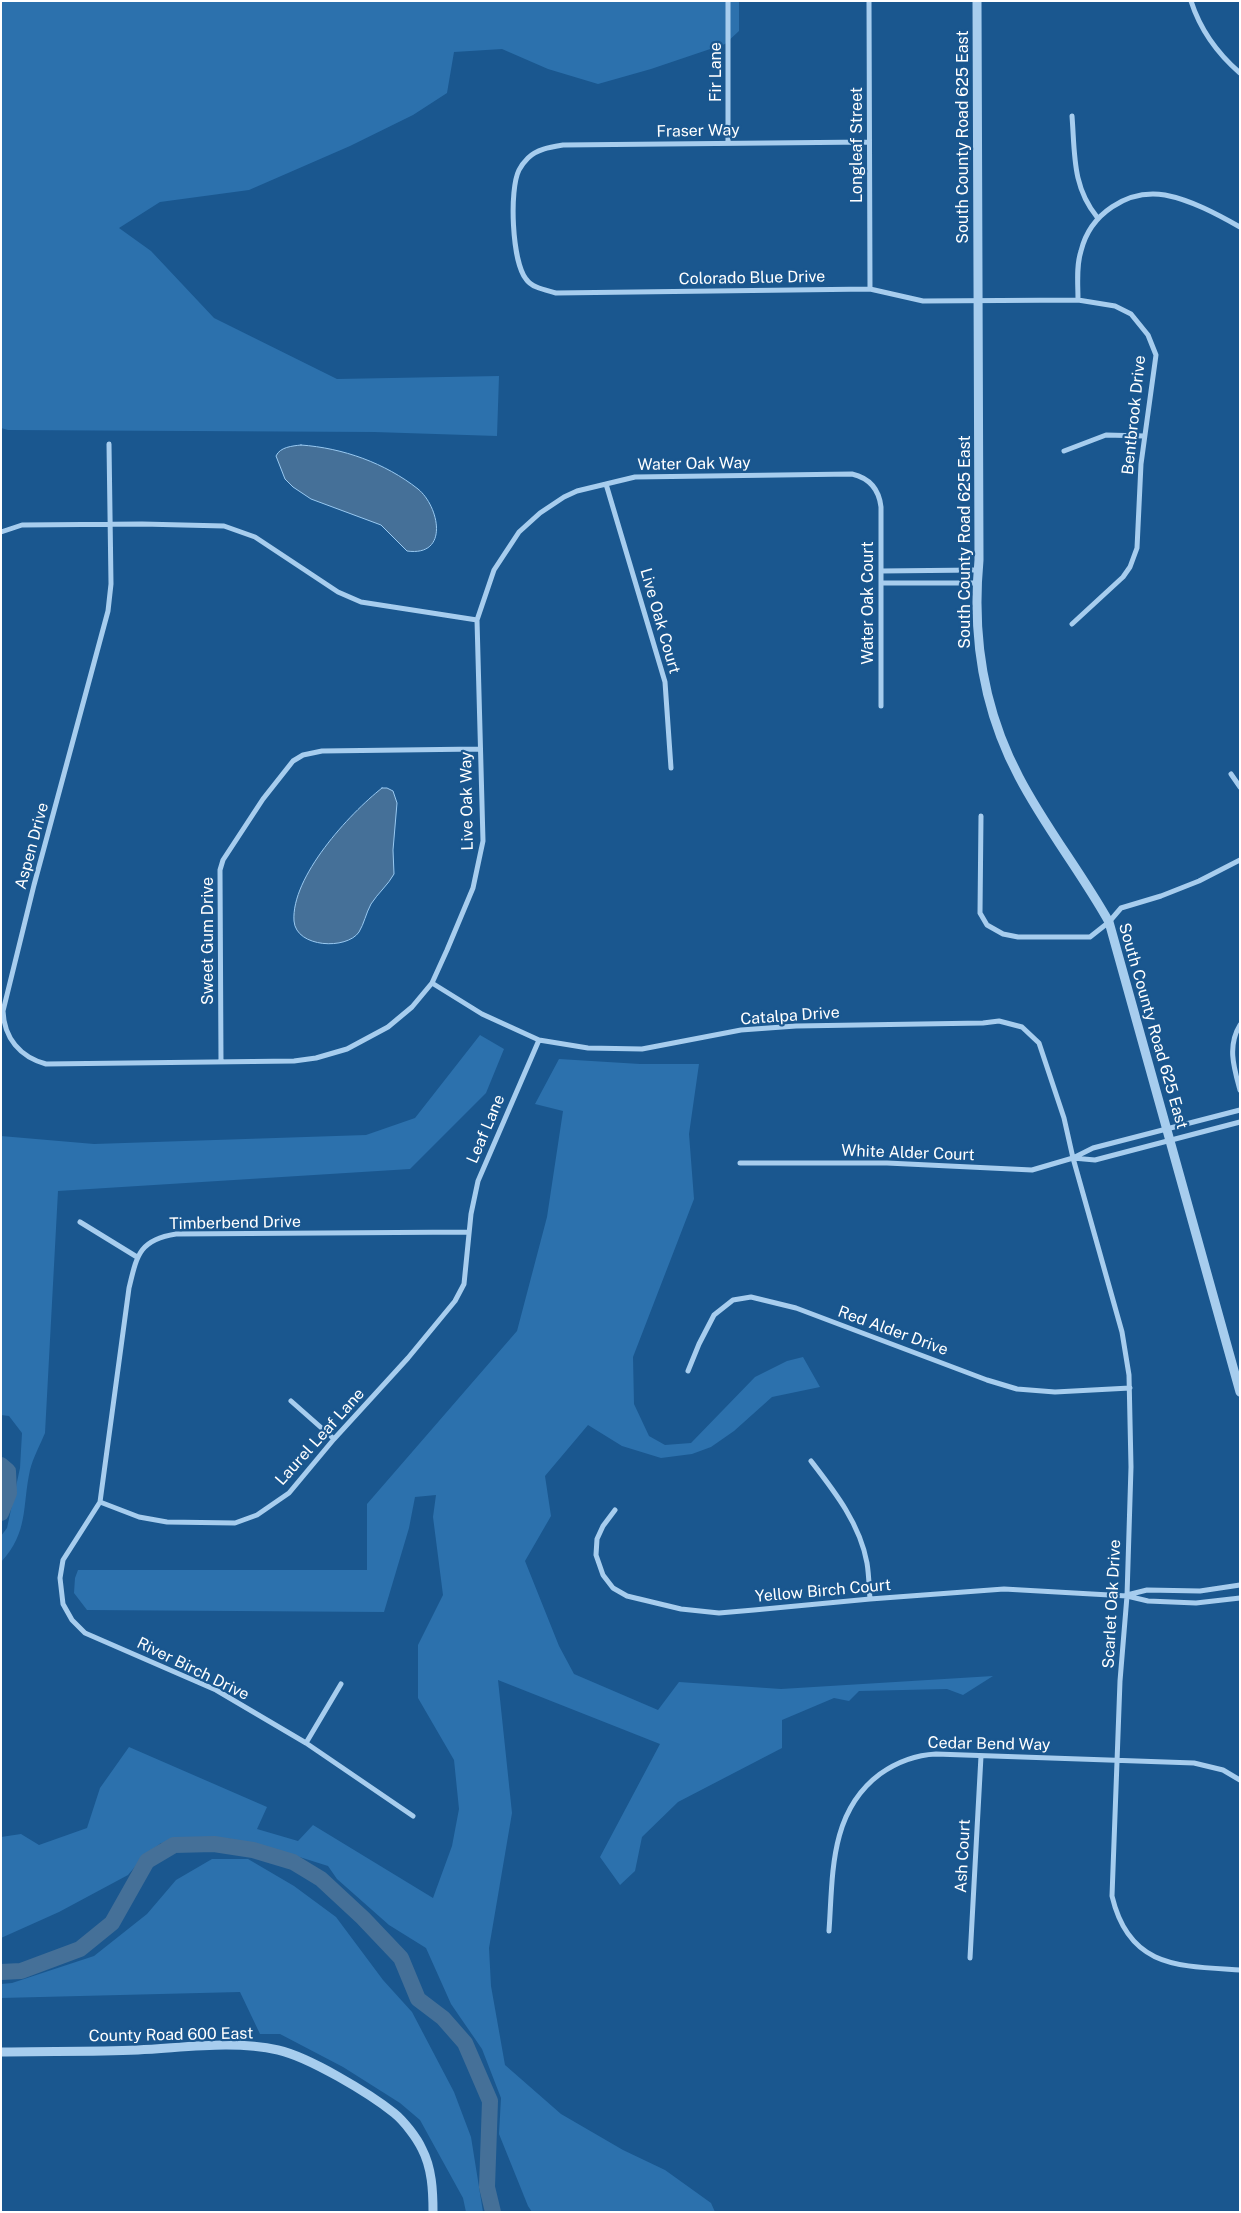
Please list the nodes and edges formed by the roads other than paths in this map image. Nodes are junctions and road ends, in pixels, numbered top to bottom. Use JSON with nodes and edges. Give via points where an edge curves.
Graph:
{"nodes":[{"id":1,"x":728,"y":1,"type":"edge"},
{"id":2,"x":869,"y":1,"type":"edge"},
{"id":3,"x":977,"y":1,"type":"edge"},
{"id":4,"x":1191,"y":1,"type":"edge"},
{"id":5,"x":1240,"y":73,"type":"edge"},
{"id":6,"x":1072,"y":116,"type":"dead end"},
{"id":7,"x":870,"y":142,"type":"junction"},
{"id":8,"x":728,"y":143,"type":"junction"},
{"id":9,"x":1098,"y":217,"type":"junction"},
{"id":10,"x":1240,"y":226,"type":"edge"},
{"id":11,"x":527,"y":280,"type":"joint"},
{"id":12,"x":870,"y":289,"type":"junction"},
{"id":13,"x":1078,"y":300,"type":"junction"},
{"id":14,"x":979,"y":301,"type":"junction"},
{"id":15,"x":1144,"y":436,"type":"junction"},
{"id":16,"x":109,"y":444,"type":"dead end"},
{"id":17,"x":1064,"y":451,"type":"dead end"},
{"id":18,"x":606,"y":484,"type":"junction"},
{"id":19,"x":880,"y":500,"type":"joint"},
{"id":20,"x":109,"y":524,"type":"junction"},
{"id":21,"x":1,"y":532,"type":"edge"},
{"id":22,"x":978,"y":570,"type":"junction"},
{"id":23,"x":881,"y":571,"type":"junction"},
{"id":24,"x":881,"y":583,"type":"junction"},
{"id":25,"x":977,"y":583,"type":"junction"},
{"id":26,"x":477,"y":620,"type":"junction"},
{"id":27,"x":1072,"y":624,"type":"dead end"},
{"id":28,"x":881,"y":706,"type":"dead end"},
{"id":29,"x":479,"y":749,"type":"junction"},
{"id":30,"x":671,"y":768,"type":"dead end"},
{"id":31,"x":1231,"y":774,"type":"dead end"},
{"id":32,"x":1240,"y":787,"type":"edge"},
{"id":33,"x":981,"y":816,"type":"dead end"},
{"id":34,"x":1240,"y":860,"type":"edge"},
{"id":35,"x":1109,"y":922,"type":"junction"},
{"id":36,"x":432,"y":983,"type":"junction"},
{"id":37,"x":1240,"y":1025,"type":"edge"},
{"id":38,"x":539,"y":1040,"type":"junction"},
{"id":39,"x":221,"y":1062,"type":"junction"},
{"id":40,"x":1240,"y":1090,"type":"edge"},
{"id":41,"x":1240,"y":1110,"type":"edge"},
{"id":42,"x":1240,"y":1122,"type":"edge"},
{"id":43,"x":1166,"y":1130,"type":"junction"},
{"id":44,"x":1170,"y":1142,"type":"junction"},
{"id":45,"x":1073,"y":1158,"type":"junction"},
{"id":46,"x":740,"y":1163,"type":"dead end"},
{"id":47,"x":80,"y":1222,"type":"dead end"},
{"id":48,"x":469,"y":1232,"type":"junction"},
{"id":49,"x":137,"y":1257,"type":"junction"},
{"id":50,"x":1236,"y":1362,"type":"edge"},
{"id":51,"x":688,"y":1371,"type":"dead end"},
{"id":52,"x":1130,"y":1388,"type":"junction"},
{"id":53,"x":1240,"y":1392,"type":"edge"},
{"id":54,"x":291,"y":1401,"type":"dead end"},
{"id":55,"x":334,"y":1439,"type":"junction"},
{"id":56,"x":811,"y":1461,"type":"dead end"},
{"id":57,"x":100,"y":1502,"type":"junction"},
{"id":58,"x":615,"y":1510,"type":"dead end"},
{"id":59,"x":1240,"y":1584,"type":"edge"},
{"id":60,"x":1126,"y":1596,"type":"junction"},
{"id":61,"x":870,"y":1598,"type":"junction"},
{"id":62,"x":1240,"y":1598,"type":"edge"},
{"id":63,"x":342,"y":1684,"type":"dead end"},
{"id":64,"x":306,"y":1743,"type":"junction"},
{"id":65,"x":981,"y":1756,"type":"junction"},
{"id":66,"x":1118,"y":1760,"type":"junction"},
{"id":67,"x":1240,"y":1780,"type":"edge"},
{"id":68,"x":414,"y":1816,"type":"dead end"},
{"id":69,"x":829,"y":1931,"type":"dead end"},
{"id":70,"x":970,"y":1958,"type":"dead end"},
{"id":71,"x":1240,"y":1970,"type":"edge"},
{"id":72,"x":1,"y":2052,"type":"edge"},
{"id":73,"x":433,"y":2212,"type":"edge"}],
"edges":[{"from":1,"to":8,"type":"street","name":"Fir Lane"},
{"from":2,"to":7,"type":"street","name":"Longleaf Street"},
{"from":3,"to":14,"type":"street","name":"South County Road 625 East"},
{"from":4,"to":5,"type":"street","via":[[1213,44]]},
{"from":6,"to":9,"type":"street","via":[[1078,181],[1085,200]]},
{"from":7,"to":8,"type":"street","name":"Fraser Way"},
{"from":7,"to":12,"type":"street","name":"Longleaf Street"},
{"from":8,"to":11,"type":"street","name":"Fraser Way","via":[[563,145],[544,148],[529,157],[519,170],[514,188],[515,249],[518,266]]},
{"from":9,"to":10,"type":"street","via":[[1133,198],[1166,195]]},
{"from":9,"to":13,"type":"street","via":[[1087,233],[1080,253]]},
{"from":11,"to":12,"type":"street","name":"Colorado Blue Drive","via":[[556,293]]},
{"from":12,"to":14,"type":"street","name":"Colorado Blue Drive","via":[[923,301]]},
{"from":13,"to":14,"type":"street","name":"Bentbrook Drive"},
{"from":13,"to":15,"type":"street","name":"Bentbrook Drive","via":[[1115,306],[1138,320],[1148,335],[1155,351],[1155,367]]},
{"from":14,"to":22,"type":"street","name":"South County Road 625 East"},
{"from":15,"to":17,"type":"street","via":[[1106,435]]},
{"from":15,"to":27,"type":"street","name":"Bentbrook Drive","via":[[1139,537],[1133,559],[1123,577]]},
{"from":16,"to":20,"type":"street","name":"Aspen Drive"},
{"from":18,"to":19,"type":"street","name":"Water Oak Way","via":[[635,477],[852,474],[872,485]]},
{"from":18,"to":26,"type":"street","name":"Water Oak Way","via":[[564,497],[519,532],[494,570]]},
{"from":18,"to":30,"type":"street","name":"Live Oak Court","via":[[665,682]]},
{"from":19,"to":23,"type":"street","name":"Water Oak Court"},
{"from":20,"to":21,"type":"street","via":[[22,525]]},
{"from":20,"to":26,"type":"street","via":[[215,524],[234,528],[255,537],[338,592],[356,600]]},
{"from":20,"to":39,"type":"street","name":"Aspen Drive","via":[[111,584],[108,610],[4,1002],[3,1020],[17,1049],[46,1064]]},
{"from":22,"to":23,"type":"street"},
{"from":22,"to":25,"type":"street","name":"South County Road 625 East"},
{"from":23,"to":24,"type":"street","name":"Water Oak Court"},
{"from":24,"to":25,"type":"street"},
{"from":24,"to":28,"type":"street","name":"Water Oak Court"},
{"from":25,"to":35,"type":"street","name":"South County Road 625 East","via":[[980,656],[986,692],[999,734],[1019,777]]},
{"from":26,"to":29,"type":"street","name":"Live Oak Way"},
{"from":29,"to":36,"type":"street","name":"Live Oak Way","via":[[483,825],[481,857],[473,888]]},
{"from":29,"to":39,"type":"street","name":"Sweet Gum Drive","via":[[322,751],[293,760],[253,814],[220,870]]},
{"from":31,"to":32,"type":"street"},
{"from":33,"to":35,"type":"street","via":[[979,907],[987,925],[1003,934],[1018,937],[1090,937]]},
{"from":34,"to":35,"type":"street","via":[[1184,887],[1121,908]]},
{"from":35,"to":43,"type":"street","name":"South County Road 625 East"},
{"from":36,"to":38,"type":"street","name":"Catalpa Drive","via":[[482,1014]]},
{"from":36,"to":39,"type":"street","name":"Aspen Drive","via":[[394,1022],[375,1036],[346,1049],[294,1062]]},
{"from":37,"to":40,"type":"street","via":[[1232,1046],[1232,1060]]},
{"from":38,"to":45,"type":"street","name":"Catalpa Drive","via":[[588,1048],[642,1049],[741,1030],[1007,1022],[1028,1032],[1044,1052]]},
{"from":38,"to":48,"type":"street","name":"Leaf Lane","via":[[478,1181]]},
{"from":41,"to":43,"type":"street","name":"White Alder Court"},
{"from":42,"to":44,"type":"street","name":"White Alder Court"},
{"from":43,"to":44,"type":"street","name":"South County Road 625 East"},
{"from":43,"to":45,"type":"street","name":"White Alder Court","via":[[1093,1148]]},
{"from":44,"to":45,"type":"street","name":"White Alder Court","via":[[1095,1160]]},
{"from":44,"to":50,"type":"street","name":"South County Road 625 East"},
{"from":45,"to":46,"type":"street","name":"White Alder Court","via":[[1032,1170],[887,1163]]},
{"from":45,"to":52,"type":"street","name":"Scarlet Oak Drive","via":[[1122,1332]]},
{"from":47,"to":49,"type":"street"},
{"from":48,"to":49,"type":"street","name":"Timberbend Drive","via":[[176,1234],[149,1243]]},
{"from":48,"to":55,"type":"street","name":"Laurel Leaf Lane","via":[[464,1284],[455,1301]]},
{"from":49,"to":57,"type":"street","name":"Timberbend Drive","via":[[128,1288]]},
{"from":50,"to":53,"type":"street","name":"South County Road 625 East"},
{"from":51,"to":52,"type":"street","name":"Red Alder Drive","via":[[714,1315],[733,1300],[751,1297],[796,1308],[1017,1389],[1055,1392]]},
{"from":52,"to":60,"type":"street","name":"Scarlet Oak Drive","via":[[1131,1467]]},
{"from":54,"to":55,"type":"street"},
{"from":55,"to":57,"type":"street","name":"Laurel Leaf Lane","via":[[289,1493],[258,1515],[235,1523],[167,1522],[139,1517]]},
{"from":56,"to":61,"type":"street","via":[[842,1501],[858,1538],[867,1563]]},
{"from":57,"to":64,"type":"street","name":"River Birch Drive","via":[[63,1560],[61,1596],[72,1620],[85,1633],[216,1690]]},
{"from":58,"to":61,"type":"street","name":"Yellow Birch Court","via":[[600,1532],[596,1555],[608,1583],[627,1596],[681,1609],[719,1612]]},
{"from":59,"to":60,"type":"street","name":"Yellow Birch Court","via":[[1200,1591],[1148,1590]]},
{"from":60,"to":61,"type":"street","name":"Yellow Birch Court","via":[[1004,1589]]},
{"from":60,"to":62,"type":"street","name":"Yellow Birch Court","via":[[1148,1601],[1196,1603]]},
{"from":60,"to":66,"type":"street","name":"Scarlet Oak Drive"},
{"from":63,"to":64,"type":"street"},
{"from":64,"to":68,"type":"street","name":"River Birch Drive"},
{"from":65,"to":66,"type":"street","name":"Cedar Bend Way"},
{"from":65,"to":69,"type":"street","name":"Cedar Bend Way","via":[[914,1756],[891,1767],[863,1790],[846,1814],[836,1843]]},
{"from":65,"to":70,"type":"street","name":"Ash Court"},
{"from":66,"to":67,"type":"street","name":"Cedar Bend Way","via":[[1209,1765]]},
{"from":66,"to":71,"type":"street","name":"Scarlet Oak Drive","via":[[1112,1889],[1116,1910],[1125,1929],[1144,1950],[1169,1963]]},
{"from":72,"to":73,"type":"street","name":"County Road 600 East","via":[[120,2051],[232,2045],[299,2056],[395,2114],[422,2147],[428,2162]]}]}
